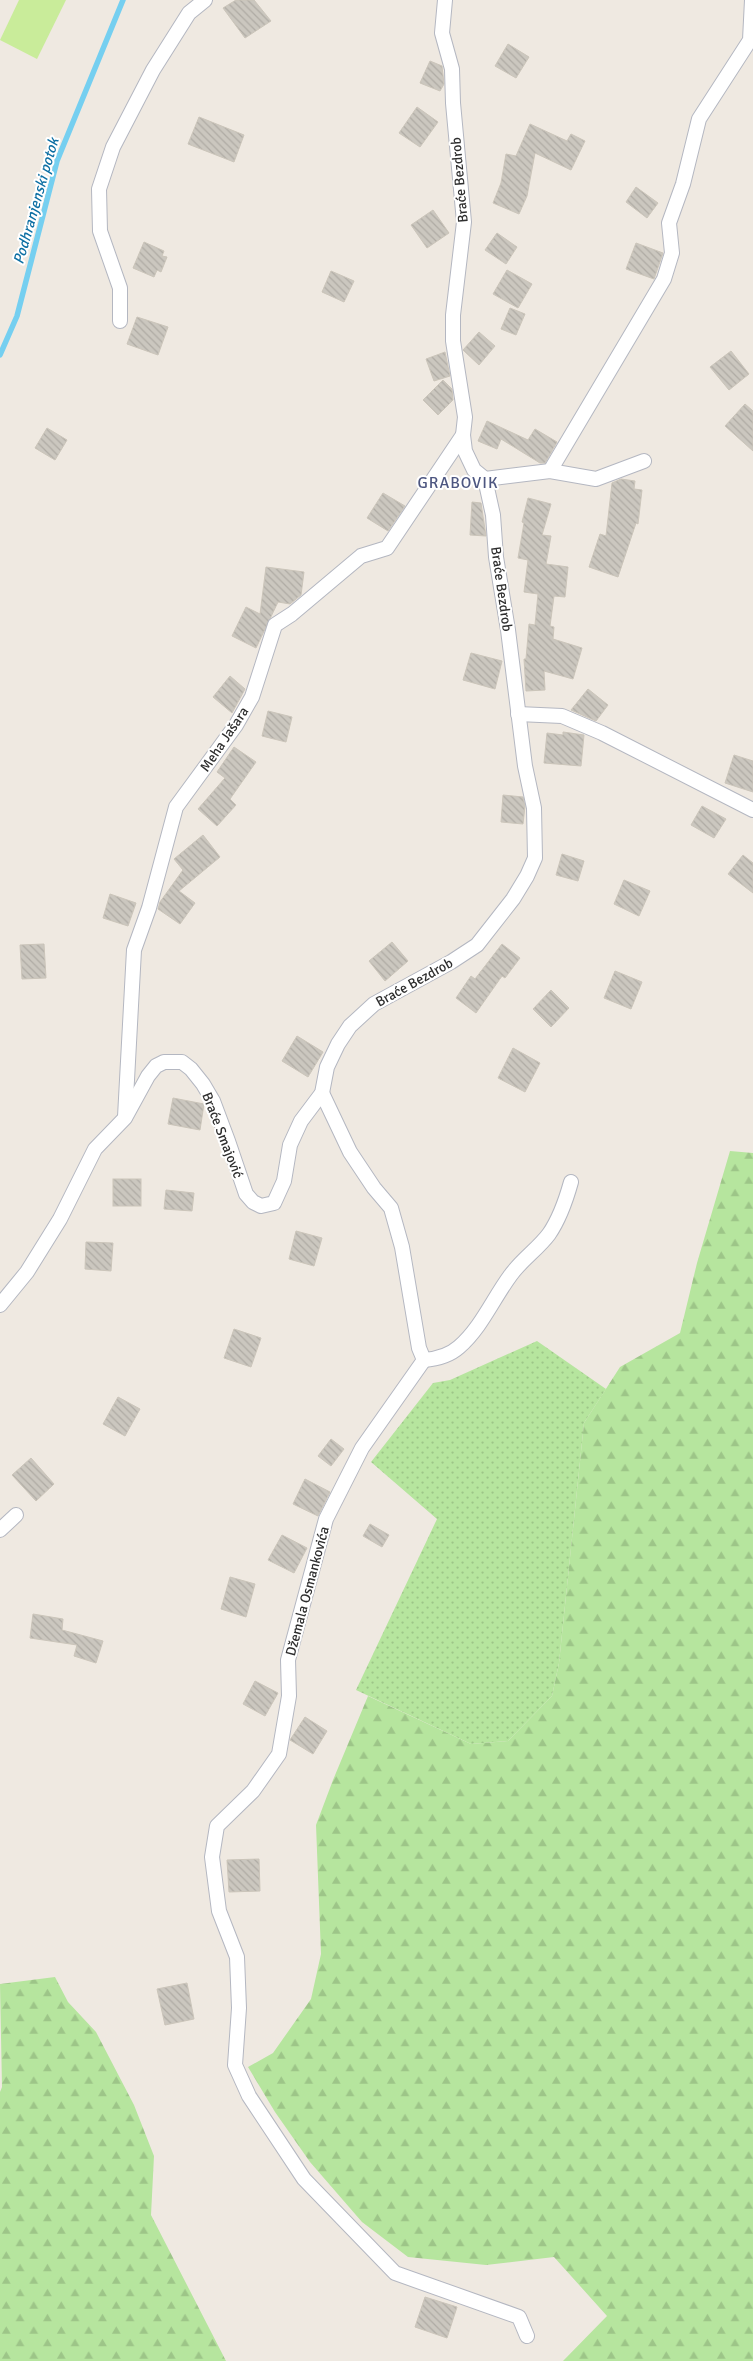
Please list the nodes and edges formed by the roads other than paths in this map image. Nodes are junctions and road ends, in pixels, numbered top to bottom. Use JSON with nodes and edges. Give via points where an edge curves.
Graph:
{"nodes":[{"id":1,"x":206,"y":0,"type":"edge"},
{"id":2,"x":444,"y":0,"type":"edge"},
{"id":3,"x":752,"y":0,"type":"edge"},
{"id":4,"x":120,"y":321,"type":"dead end"},
{"id":5,"x":463,"y":435,"type":"junction"},
{"id":6,"x":644,"y":461,"type":"dead end"},
{"id":7,"x":550,"y":471,"type":"junction"},
{"id":8,"x":486,"y":479,"type":"junction"},
{"id":9,"x":518,"y":714,"type":"junction"},
{"id":10,"x":753,"y":810,"type":"edge"},
{"id":11,"x":322,"y":1093,"type":"junction"},
{"id":12,"x":125,"y":1118,"type":"junction"},
{"id":13,"x":571,"y":1182,"type":"dead end"},
{"id":14,"x":0,"y":1305,"type":"edge"},
{"id":15,"x":424,"y":1360,"type":"junction"},
{"id":16,"x":16,"y":1515,"type":"dead end"},
{"id":17,"x":0,"y":1530,"type":"edge"},
{"id":18,"x":527,"y":2336,"type":"dead end"}],
"edges":[{"from":1,"to":4,"type":"street","via":[[189,13],[153,70],[113,148],[98,189],[100,231],[120,288]]},
{"from":2,"to":5,"type":"street","name":"Braće Bezdrob","via":[[442,33],[452,68],[452,103],[464,222],[452,315],[465,417]]},
{"from":3,"to":7,"type":"street","via":[[750,40],[699,119],[683,184],[669,223],[672,254],[664,279]]},
{"from":5,"to":8,"type":"street","name":"Braće Bezdrob","via":[[465,451],[474,470]]},
{"from":5,"to":12,"type":"street","name":"Meha Jašara","via":[[386,548],[361,556],[275,625],[252,697],[236,725],[176,807],[149,908],[134,950]]},
{"from":6,"to":7,"type":"street","via":[[596,479]]},
{"from":7,"to":8,"type":"street"},
{"from":8,"to":9,"type":"street","name":"Braće Bezdrob"},
{"from":9,"to":10,"type":"street","via":[[562,716]]},
{"from":9,"to":11,"type":"street","name":"Braće Bezdrob","via":[[536,830],[535,858],[527,876],[477,945],[374,1004],[350,1026],[327,1066]]},
{"from":11,"to":12,"type":"street","name":"Braće Smajović","via":[[301,1121],[290,1145],[279,1196],[268,1206],[252,1202],[246,1194],[213,1101],[203,1084],[182,1062],[164,1062],[156,1066]]},
{"from":11,"to":15,"type":"street","via":[[350,1152],[391,1208]]},
{"from":12,"to":14,"type":"street","name":"Braće Smajović","via":[[95,1148],[60,1219]]},
{"from":13,"to":15,"type":"street","via":[[563,1210],[548,1235],[512,1273],[473,1334],[457,1349],[438,1358]]},
{"from":15,"to":18,"type":"street","name":"Džemala Osmankovića","via":[[362,1448],[326,1519],[288,1660],[290,1696],[279,1754],[253,1791],[217,1826],[212,1858],[219,1911],[237,1957],[239,2008],[235,2065],[250,2096],[304,2179],[396,2273],[519,2316]]},
{"from":16,"to":17,"type":"street"}]}
